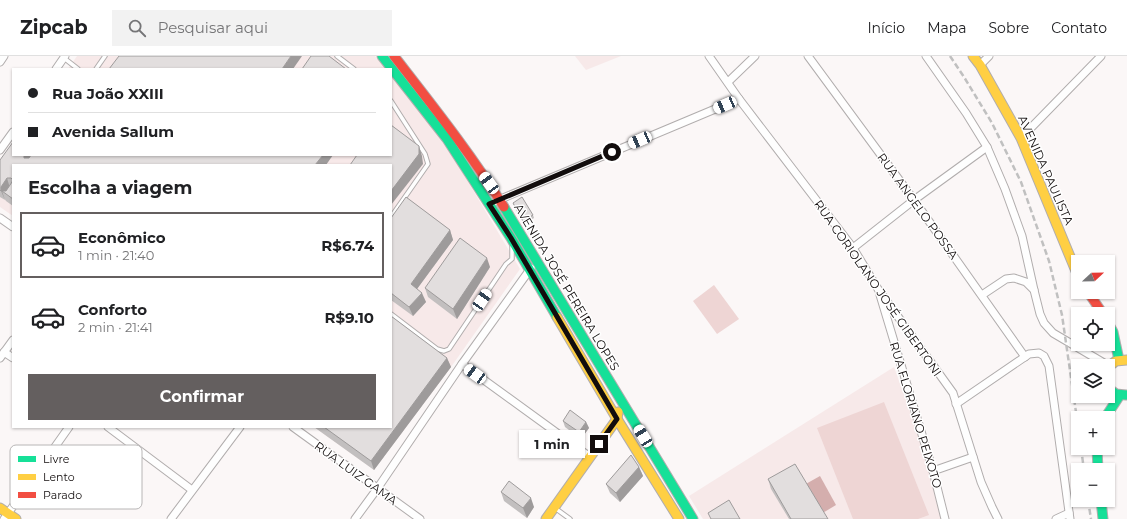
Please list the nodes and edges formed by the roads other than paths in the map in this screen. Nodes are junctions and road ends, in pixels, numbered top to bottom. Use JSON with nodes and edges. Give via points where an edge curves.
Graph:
{"nodes":[{"id":1,"x":4,"y":56,"type":"edge"},
{"id":2,"x":105,"y":56,"type":"edge"},
{"id":3,"x":337,"y":56,"type":"edge"},
{"id":4,"x":382,"y":56,"type":"edge"},
{"id":5,"x":709,"y":56,"type":"edge"},
{"id":6,"x":755,"y":56,"type":"edge"},
{"id":7,"x":808,"y":56,"type":"edge"},
{"id":8,"x":926,"y":56,"type":"edge"},
{"id":9,"x":973,"y":56,"type":"edge"},
{"id":10,"x":989,"y":56,"type":"edge"},
{"id":11,"x":1101,"y":56,"type":"edge"},
{"id":12,"x":63,"y":57,"type":"edge"},
{"id":13,"x":399,"y":58,"type":"edge"},
{"id":14,"x":0,"y":62,"type":"edge"},
{"id":15,"x":980,"y":65,"type":"junction"},
{"id":16,"x":391,"y":67,"type":"joint"},
{"id":17,"x":57,"y":68,"type":"edge"},
{"id":18,"x":77,"y":68,"type":"edge"},
{"id":19,"x":97,"y":68,"type":"edge"},
{"id":20,"x":353,"y":68,"type":"edge"},
{"id":21,"x":392,"y":68,"type":"edge"},
{"id":22,"x":728,"y":82,"type":"junction"},
{"id":23,"x":739,"y":99,"type":"junction"},
{"id":24,"x":393,"y":102,"type":"edge"},
{"id":25,"x":12,"y":133,"type":"edge"},
{"id":26,"x":1021,"y":138,"type":"junction"},
{"id":27,"x":987,"y":147,"type":"junction"},
{"id":28,"x":0,"y":150,"type":"edge"},
{"id":29,"x":499,"y":199,"type":"junction"},
{"id":30,"x":914,"y":200,"type":"junction"},
{"id":31,"x":489,"y":204,"type":"junction"},
{"id":32,"x":392,"y":216,"type":"edge"},
{"id":33,"x":0,"y":218,"type":"edge"},
{"id":34,"x":12,"y":226,"type":"edge"},
{"id":35,"x":520,"y":232,"type":"junction"},
{"id":36,"x":511,"y":238,"type":"junction"},
{"id":37,"x":853,"y":248,"type":"junction"},
{"id":38,"x":1071,"y":259,"type":"edge"},
{"id":39,"x":538,"y":265,"type":"junction"},
{"id":40,"x":529,"y":269,"type":"junction"},
{"id":41,"x":878,"y":289,"type":"junction"},
{"id":42,"x":1034,"y":290,"type":"junction"},
{"id":43,"x":982,"y":295,"type":"junction"},
{"id":44,"x":392,"y":315,"type":"edge"},
{"id":45,"x":1115,"y":338,"type":"edge"},
{"id":46,"x":12,"y":341,"type":"edge"},
{"id":47,"x":2,"y":355,"type":"edge"},
{"id":48,"x":1025,"y":357,"type":"junction"},
{"id":49,"x":12,"y":358,"type":"edge"},
{"id":50,"x":1095,"y":359,"type":"edge"},
{"id":51,"x":1123,"y":360,"type":"edge"},
{"id":52,"x":462,"y":364,"type":"junction"},
{"id":53,"x":1115,"y":393,"type":"edge"},
{"id":54,"x":1125,"y":395,"type":"edge"},
{"id":55,"x":620,"y":398,"type":"junction"},
{"id":56,"x":956,"y":404,"type":"junction"},
{"id":57,"x":1111,"y":411,"type":"edge"},
{"id":58,"x":617,"y":419,"type":"junction"},
{"id":59,"x":68,"y":428,"type":"edge"},
{"id":60,"x":109,"y":428,"type":"edge"},
{"id":61,"x":239,"y":428,"type":"edge"},
{"id":62,"x":294,"y":428,"type":"edge"},
{"id":63,"x":56,"y":445,"type":"edge"},
{"id":64,"x":132,"y":445,"type":"edge"},
{"id":65,"x":142,"y":452,"type":"edge"},
{"id":66,"x":590,"y":457,"type":"junction"},
{"id":67,"x":973,"y":457,"type":"junction"},
{"id":68,"x":933,"y":471,"type":"junction"},
{"id":69,"x":377,"y":488,"type":"junction"},
{"id":70,"x":192,"y":490,"type":"junction"},
{"id":71,"x":1102,"y":507,"type":"edge"},
{"id":72,"x":0,"y":508,"type":"edge"},
{"id":73,"x":554,"y":508,"type":"junction"},
{"id":74,"x":6,"y":516,"type":"edge"},
{"id":75,"x":1070,"y":516,"type":"edge"},
{"id":76,"x":16,"y":519,"type":"edge"},
{"id":77,"x":171,"y":519,"type":"edge"},
{"id":78,"x":355,"y":519,"type":"edge"},
{"id":79,"x":420,"y":519,"type":"edge"},
{"id":80,"x":546,"y":519,"type":"edge"},
{"id":81,"x":570,"y":519,"type":"edge"},
{"id":82,"x":679,"y":519,"type":"edge"},
{"id":83,"x":693,"y":519,"type":"edge"},
{"id":84,"x":945,"y":519,"type":"edge"},
{"id":85,"x":998,"y":519,"type":"edge"},
{"id":86,"x":1056,"y":519,"type":"edge"},
{"id":87,"x":1103,"y":519,"type":"edge"}],
"edges":[{"from":1,"to":14,"type":"street"},
{"from":2,"to":19,"type":"lane"},
{"from":3,"to":20,"type":"lane"},
{"from":4,"to":16,"type":"main road","name":"AVENIDA JOSÉ PEREIRA LOPES"},
{"from":5,"to":22,"type":"street","name":"RUA CORIOLANO JOSÉ GIBERTONI"},
{"from":6,"to":22,"type":"street"},
{"from":7,"to":30,"type":"street","name":"RUA ANGELO POSSA"},
{"from":8,"to":27,"type":"street"},
{"from":9,"to":15,"type":"main road","name":"AVENIDA PAULISTA"},
{"from":10,"to":15,"type":"street"},
{"from":11,"to":26,"type":"street"},
{"from":12,"to":17,"type":"street"},
{"from":12,"to":18,"type":"lane"},
{"from":13,"to":16,"type":"lane"},
{"from":13,"to":29,"type":"main road","name":"AVENIDA JOSÉ PEREIRA LOPES"},
{"from":15,"to":26,"type":"main road","name":"AVENIDA PAULISTA"},
{"from":21,"to":31,"type":"main road","name":"AVENIDA JOSÉ PEREIRA LOPES","via":[[447,139]]},
{"from":22,"to":23,"type":"street","name":"RUA CORIOLANO JOSÉ GIBERTONI"},
{"from":23,"to":29,"type":"street"},
{"from":23,"to":37,"type":"street","name":"RUA CORIOLANO JOSÉ GIBERTONI"},
{"from":24,"to":32,"type":"lane","via":[[425,154],[428,164]]},
{"from":25,"to":28,"type":"street"},
{"from":26,"to":38,"type":"main road","name":"AVENIDA PAULISTA"},
{"from":27,"to":30,"type":"street"},
{"from":27,"to":42,"type":"street","via":[[1022,236]]},
{"from":29,"to":31,"type":"street"},
{"from":29,"to":35,"type":"main road","name":"AVENIDA JOSÉ PEREIRA LOPES"},
{"from":30,"to":37,"type":"street"},
{"from":30,"to":43,"type":"street","name":"RUA ANGELO POSSA"},
{"from":31,"to":36,"type":"main road","name":"AVENIDA JOSÉ PEREIRA LOPES"},
{"from":33,"to":34,"type":"street"},
{"from":35,"to":36,"type":"lane"},
{"from":35,"to":39,"type":"main road","name":"AVENIDA JOSÉ PEREIRA LOPES"},
{"from":36,"to":40,"type":"main road","name":"AVENIDA JOSÉ PEREIRA LOPES"},
{"from":36,"to":44,"type":"lane","via":[[512,259],[506,264],[449,349],[437,349]]},
{"from":37,"to":41,"type":"street","name":"RUA CORIOLANO JOSÉ GIBERTONI"},
{"from":39,"to":40,"type":"street"},
{"from":39,"to":55,"type":"main road","name":"AVENIDA JOSÉ PEREIRA LOPES"},
{"from":40,"to":52,"type":"street"},
{"from":40,"to":58,"type":"main road","name":"AVENIDA JOSÉ PEREIRA LOPES"},
{"from":41,"to":56,"type":"street","name":"RUA CORIOLANO JOSÉ GIBERTONI","via":[[953,394]]},
{"from":41,"to":68,"type":"street","name":"RUA FLORIANO PEIXOTO"},
{"from":42,"to":43,"type":"street","via":[[1026,282],[1014,278],[1006,279]]},
{"from":42,"to":50,"type":"street","via":[[1040,314],[1053,333]]},
{"from":43,"to":48,"type":"street","name":"RUA ANGELO POSSA"},
{"from":45,"to":51,"type":"main road"},
{"from":46,"to":47,"type":"street"},
{"from":47,"to":49,"type":"street"},
{"from":48,"to":56,"type":"street"},
{"from":48,"to":75,"type":"street","via":[[1039,353],[1049,366]]},
{"from":52,"to":66,"type":"street"},
{"from":52,"to":69,"type":"street"},
{"from":53,"to":54,"type":"main road"},
{"from":54,"to":57,"type":"main road"},
{"from":55,"to":58,"type":"main road"},
{"from":55,"to":83,"type":"main road","name":"AVENIDA JOSÉ PEREIRA LOPES"},
{"from":56,"to":67,"type":"street","name":"RUA CORIOLANO JOSÉ GIBERTONI"},
{"from":58,"to":66,"type":"main road"},
{"from":58,"to":82,"type":"main road","name":"AVENIDA JOSÉ PEREIRA LOPES"},
{"from":59,"to":63,"type":"street"},
{"from":60,"to":64,"type":"street"},
{"from":61,"to":70,"type":"street"},
{"from":62,"to":69,"type":"street","name":"RUA LUIZ GAMA"},
{"from":65,"to":70,"type":"street"},
{"from":66,"to":73,"type":"main road"},
{"from":67,"to":68,"type":"street"},
{"from":67,"to":85,"type":"street","name":"RUA CORIOLANO JOSÉ GIBERTONI"},
{"from":68,"to":84,"type":"street","name":"RUA FLORIANO PEIXOTO"},
{"from":69,"to":78,"type":"street"},
{"from":69,"to":79,"type":"street","name":"RUA LUIZ GAMA"},
{"from":70,"to":77,"type":"street"},
{"from":71,"to":87,"type":"main road"},
{"from":72,"to":74,"type":"main road"},
{"from":73,"to":80,"type":"main road"},
{"from":73,"to":81,"type":"lane"},
{"from":74,"to":76,"type":"main road"},
{"from":75,"to":86,"type":"street"}]}
